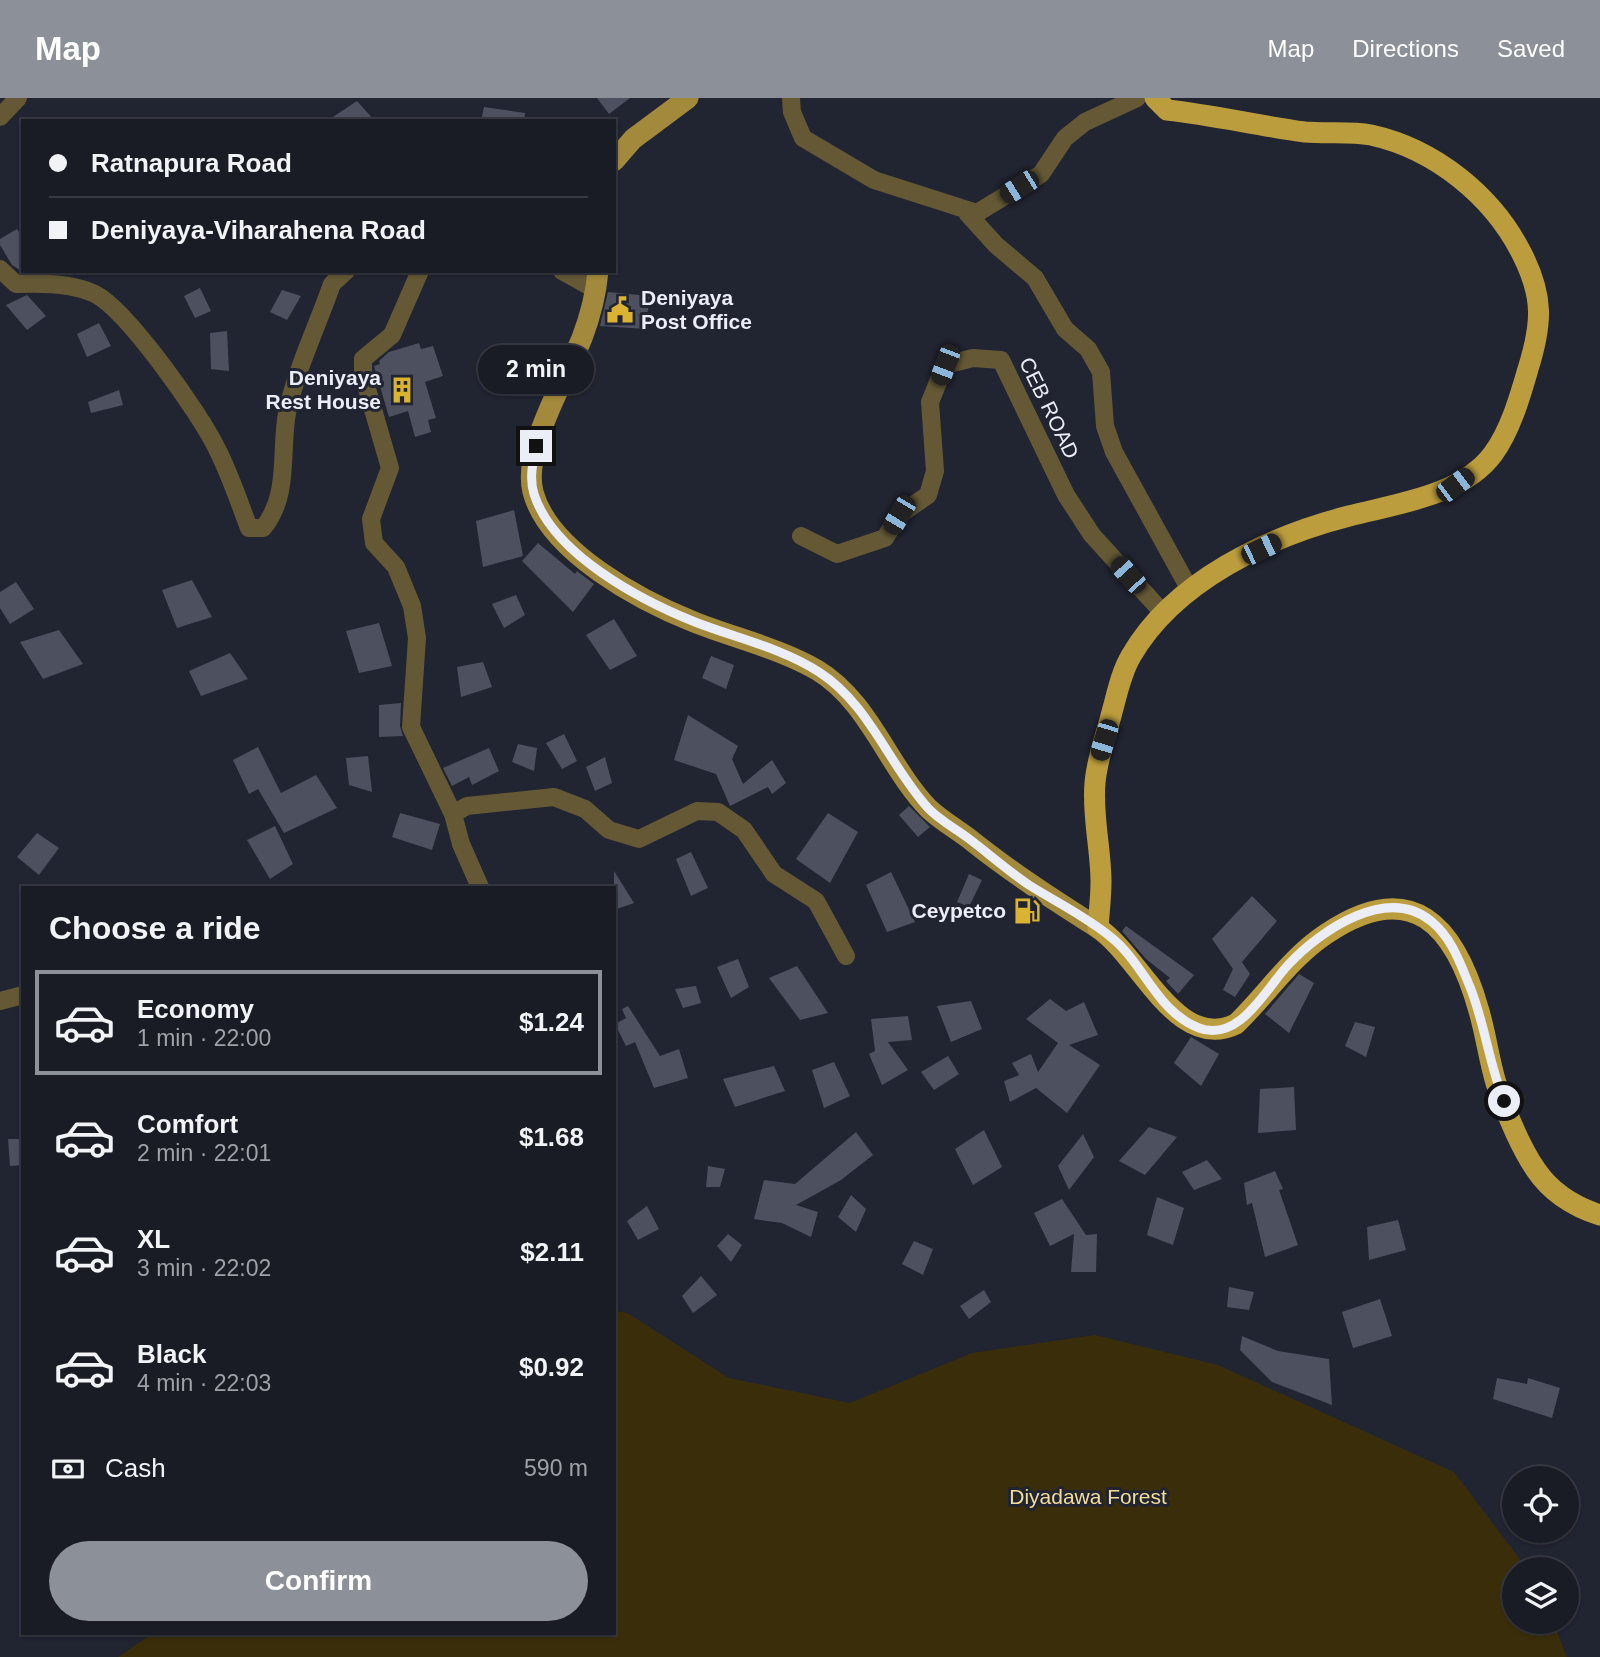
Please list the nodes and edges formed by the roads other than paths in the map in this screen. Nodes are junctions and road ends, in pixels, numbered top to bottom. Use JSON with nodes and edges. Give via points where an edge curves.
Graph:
{"nodes":[{"id":1,"x":18,"y":98,"type":"edge"},
{"id":2,"x":688,"y":98,"type":"edge"},
{"id":3,"x":791,"y":98,"type":"edge"},
{"id":4,"x":1137,"y":98,"type":"edge"},
{"id":5,"x":1155,"y":98,"type":"edge"},
{"id":6,"x":0,"y":117,"type":"edge"},
{"id":7,"x":616,"y":160,"type":"edge"},
{"id":8,"x":967,"y":213,"type":"junction"},
{"id":9,"x":0,"y":269,"type":"edge"},
{"id":10,"x":344,"y":273,"type":"edge"},
{"id":11,"x":419,"y":273,"type":"edge"},
{"id":12,"x":569,"y":273,"type":"edge"},
{"id":13,"x":597,"y":281,"type":"edge"},
{"id":14,"x":801,"y":536,"type":"dead end"},
{"id":15,"x":1190,"y":590,"type":"junction"},
{"id":16,"x":1164,"y":614,"type":"junction"},
{"id":17,"x":453,"y":814,"type":"junction"},
{"id":18,"x":480,"y":886,"type":"edge"},
{"id":19,"x":1098,"y":928,"type":"junction"},
{"id":20,"x":846,"y":956,"type":"dead end"},
{"id":21,"x":21,"y":996,"type":"edge"},
{"id":22,"x":0,"y":1001,"type":"edge"},
{"id":23,"x":1600,"y":1215,"type":"edge"}],
"edges":[{"from":1,"to":6,"type":"street"},
{"from":2,"to":7,"type":"main road","via":[[633,139]]},
{"from":3,"to":8,"type":"street","via":[[803,138],[874,180],[948,202]]},
{"from":4,"to":8,"type":"street","via":[[1085,122],[1065,138],[1041,174],[977,214]]},
{"from":5,"to":15,"type":"highway","via":[[1167,110],[1304,132],[1369,135],[1407,146],[1442,166],[1490,204],[1516,242],[1540,304],[1539,334],[1527,375],[1508,428],[1492,456],[1455,485],[1408,503],[1296,532]]},
{"from":8,"to":15,"type":"street","via":[[1035,278],[1065,329],[1087,349],[1101,372],[1105,426],[1114,452]]},
{"from":9,"to":10,"type":"street","via":[[16,284],[47,283],[95,294],[119,312],[217,447],[249,528],[263,528],[272,517],[281,489],[287,412],[332,284]]},
{"from":11,"to":17,"type":"street","via":[[392,335],[363,359],[363,375],[390,468],[371,519],[374,543],[396,567],[412,607],[417,638],[411,726]]},
{"from":12,"to":13,"type":"street"},
{"from":13,"to":19,"type":"main road","via":[[583,334],[536,446],[531,469],[533,492],[556,533],[591,566],[642,596],[692,621],[819,671],[841,688],[930,810],[1009,871]]},
{"from":14,"to":16,"type":"street","name":"CEB ROAD","via":[[837,555],[885,538],[899,515],[928,495],[935,471],[930,402],[945,365],[973,358],[1001,360],[1079,515]]},
{"from":15,"to":16,"type":"highway"},
{"from":16,"to":19,"type":"highway","via":[[1130,656],[1097,762]]},
{"from":17,"to":18,"type":"street"},
{"from":17,"to":20,"type":"street","via":[[467,806],[554,797],[585,808],[609,830],[639,839],[697,811],[718,812],[744,830],[774,874],[816,901]]},
{"from":19,"to":23,"type":"highway","via":[[1119,945],[1170,1008],[1200,1029],[1213,1030],[1236,1024],[1291,961],[1357,915],[1383,908],[1420,913],[1448,939],[1457,957],[1478,1008],[1496,1083],[1537,1171],[1565,1200]]},
{"from":21,"to":22,"type":"street"}]}
